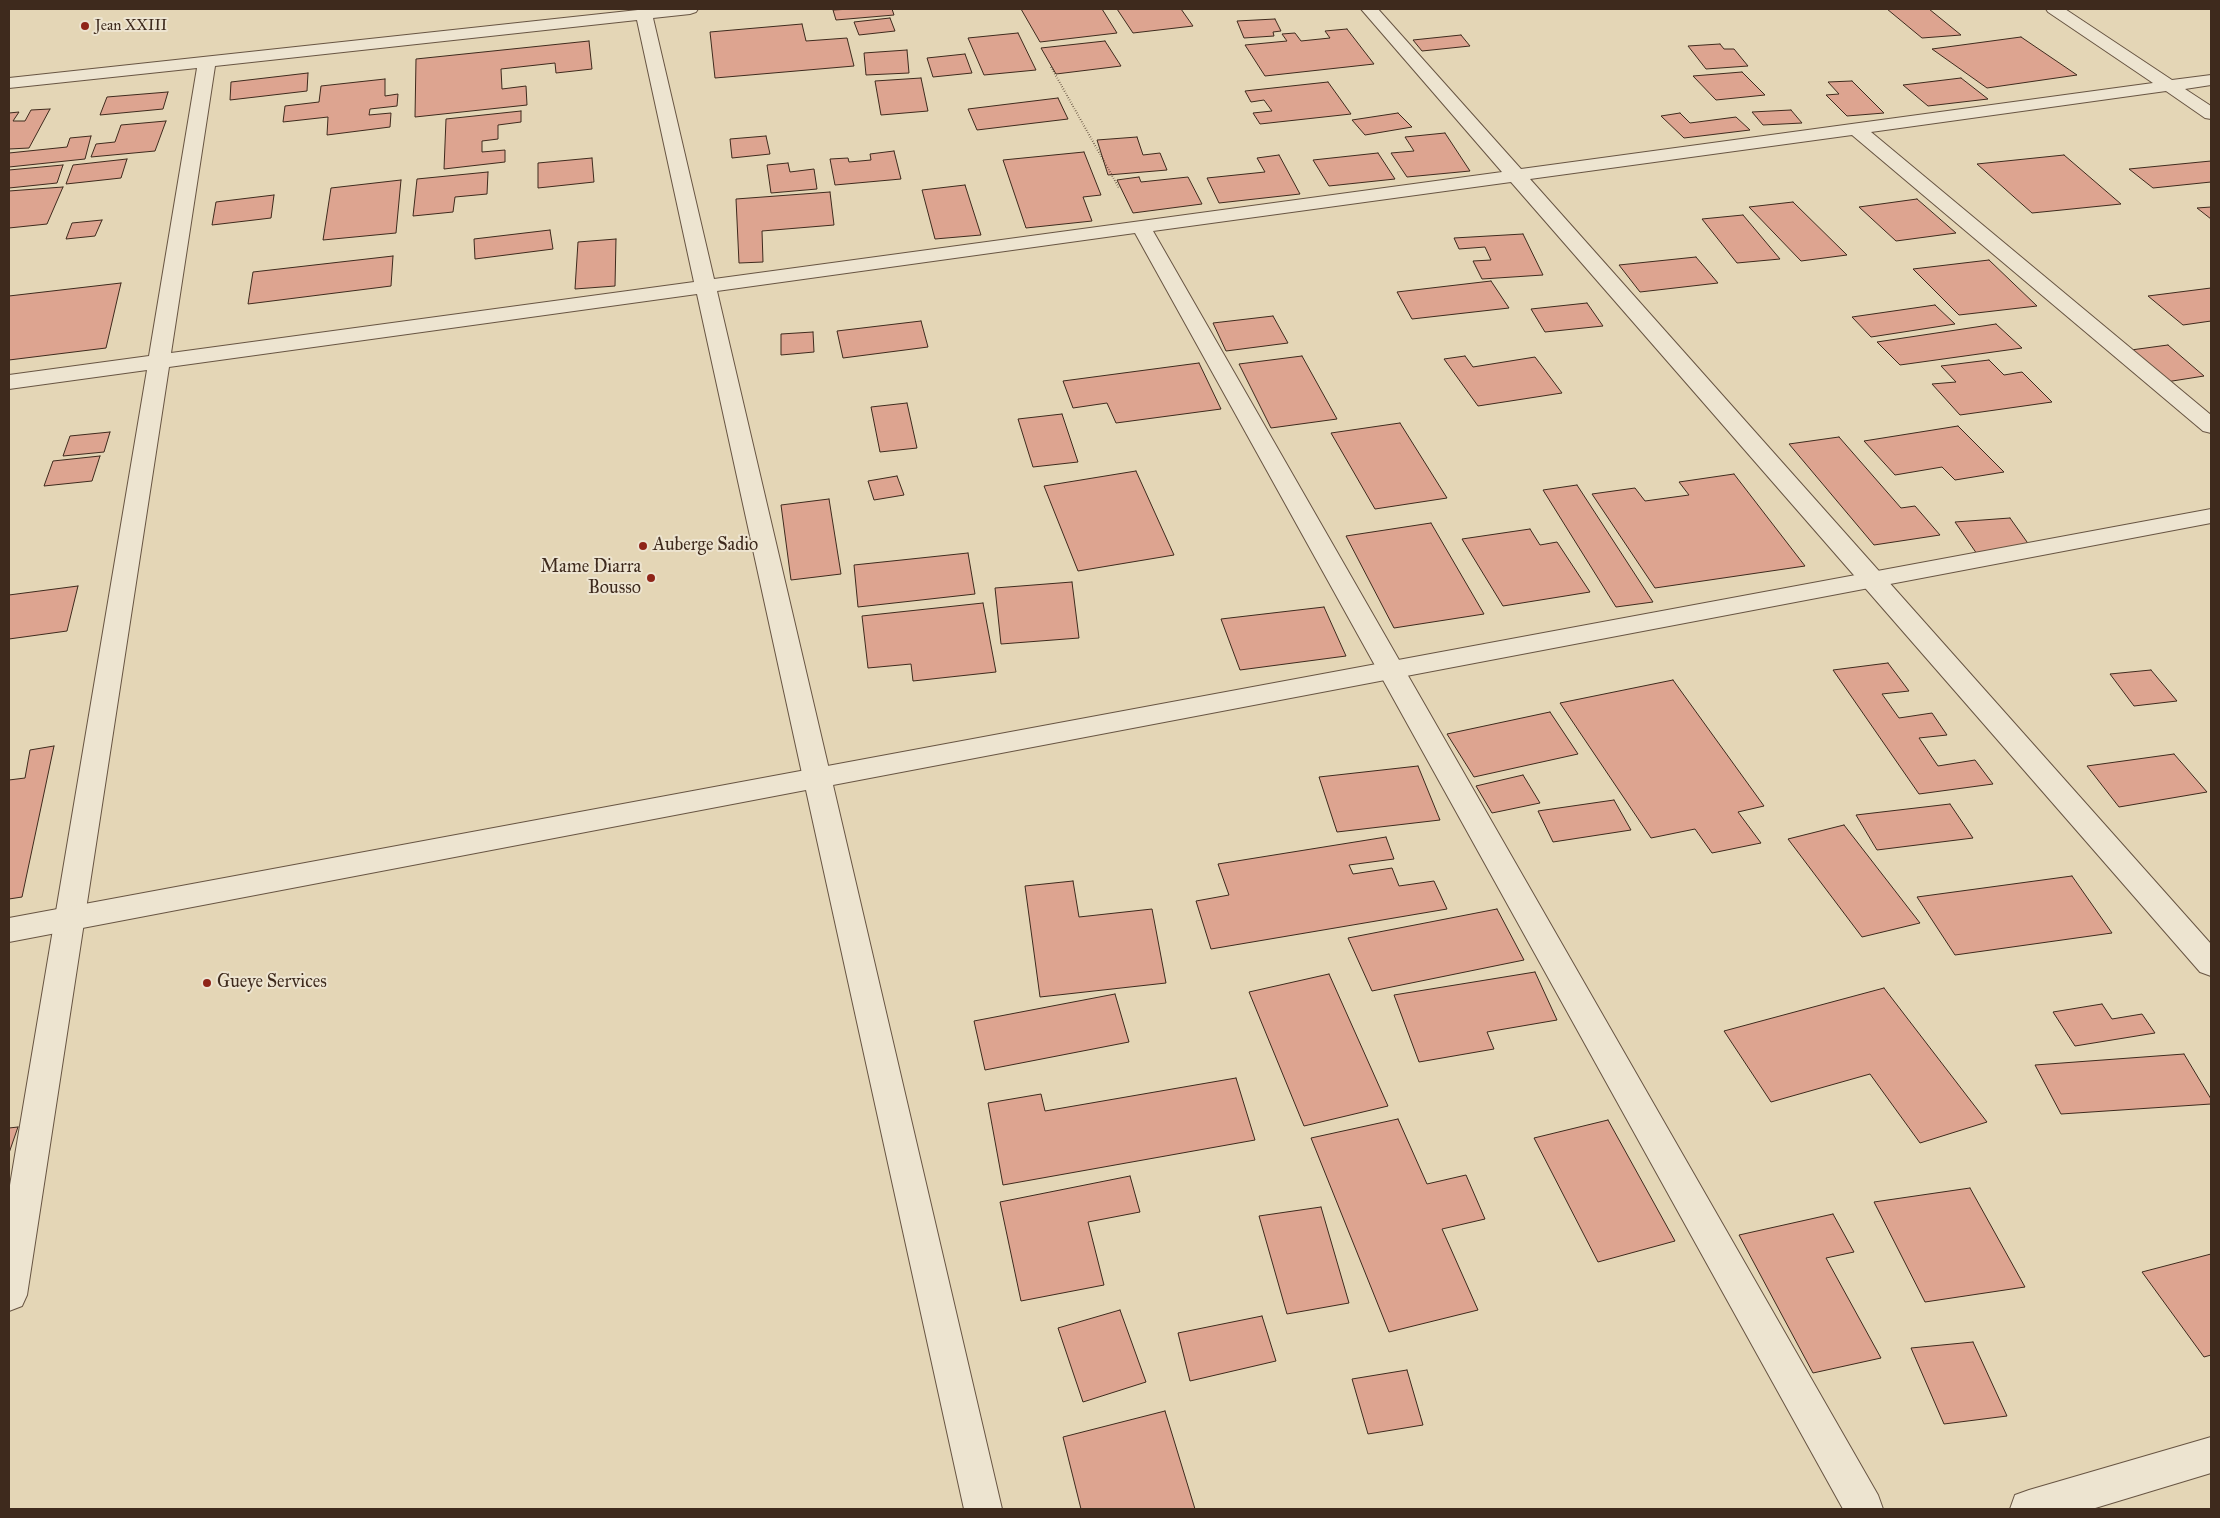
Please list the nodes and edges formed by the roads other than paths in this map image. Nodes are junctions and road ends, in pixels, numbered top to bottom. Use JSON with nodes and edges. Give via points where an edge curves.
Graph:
{"nodes":[{"id":1,"x":690,"y":9,"type":"edge"},
{"id":2,"x":1369,"y":9,"type":"edge"},
{"id":3,"x":2054,"y":9,"type":"edge"},
{"id":4,"x":644,"y":14,"type":"junction"},
{"id":5,"x":207,"y":62,"type":"junction"},
{"id":6,"x":2211,"y":80,"type":"edge"},
{"id":7,"x":9,"y":83,"type":"edge"},
{"id":8,"x":2169,"y":86,"type":"junction"},
{"id":9,"x":2211,"y":114,"type":"edge"},
{"id":10,"x":1856,"y":129,"type":"junction"},
{"id":11,"x":1516,"y":175,"type":"junction"},
{"id":12,"x":1141,"y":227,"type":"junction"},
{"id":13,"x":706,"y":286,"type":"junction"},
{"id":14,"x":158,"y":361,"type":"junction"},
{"id":15,"x":9,"y":382,"type":"edge"},
{"id":16,"x":2211,"y":426,"type":"edge"},
{"id":17,"x":2211,"y":516,"type":"edge"},
{"id":18,"x":1873,"y":580,"type":"junction"},
{"id":19,"x":1391,"y":670,"type":"junction"},
{"id":20,"x":817,"y":778,"type":"junction"},
{"id":21,"x":69,"y":919,"type":"junction"},
{"id":22,"x":9,"y":930,"type":"edge"},
{"id":23,"x":2211,"y":964,"type":"edge"},
{"id":24,"x":9,"y":1295,"type":"edge"},
{"id":25,"x":2211,"y":1455,"type":"edge"},
{"id":26,"x":983,"y":1509,"type":"edge"},
{"id":27,"x":1864,"y":1509,"type":"edge"},
{"id":28,"x":2029,"y":1509,"type":"edge"}],
"edges":[{"from":1,"to":4,"type":"street"},
{"from":2,"to":11,"type":"street"},
{"from":3,"to":8,"type":"street"},
{"from":4,"to":5,"type":"street"},
{"from":4,"to":13,"type":"street"},
{"from":5,"to":7,"type":"street"},
{"from":5,"to":14,"type":"street"},
{"from":6,"to":8,"type":"street"},
{"from":8,"to":9,"type":"street"},
{"from":8,"to":10,"type":"street"},
{"from":10,"to":11,"type":"street"},
{"from":10,"to":16,"type":"street"},
{"from":11,"to":12,"type":"street"},
{"from":11,"to":18,"type":"street"},
{"from":12,"to":13,"type":"street"},
{"from":12,"to":19,"type":"street"},
{"from":13,"to":14,"type":"street"},
{"from":13,"to":20,"type":"street"},
{"from":14,"to":15,"type":"street"},
{"from":14,"to":21,"type":"street"},
{"from":17,"to":18,"type":"street"},
{"from":18,"to":19,"type":"street"},
{"from":18,"to":23,"type":"street"},
{"from":19,"to":20,"type":"street"},
{"from":19,"to":27,"type":"street"},
{"from":20,"to":21,"type":"street"},
{"from":20,"to":26,"type":"street"},
{"from":21,"to":22,"type":"street"},
{"from":21,"to":24,"type":"street"},
{"from":25,"to":28,"type":"street"}]}
